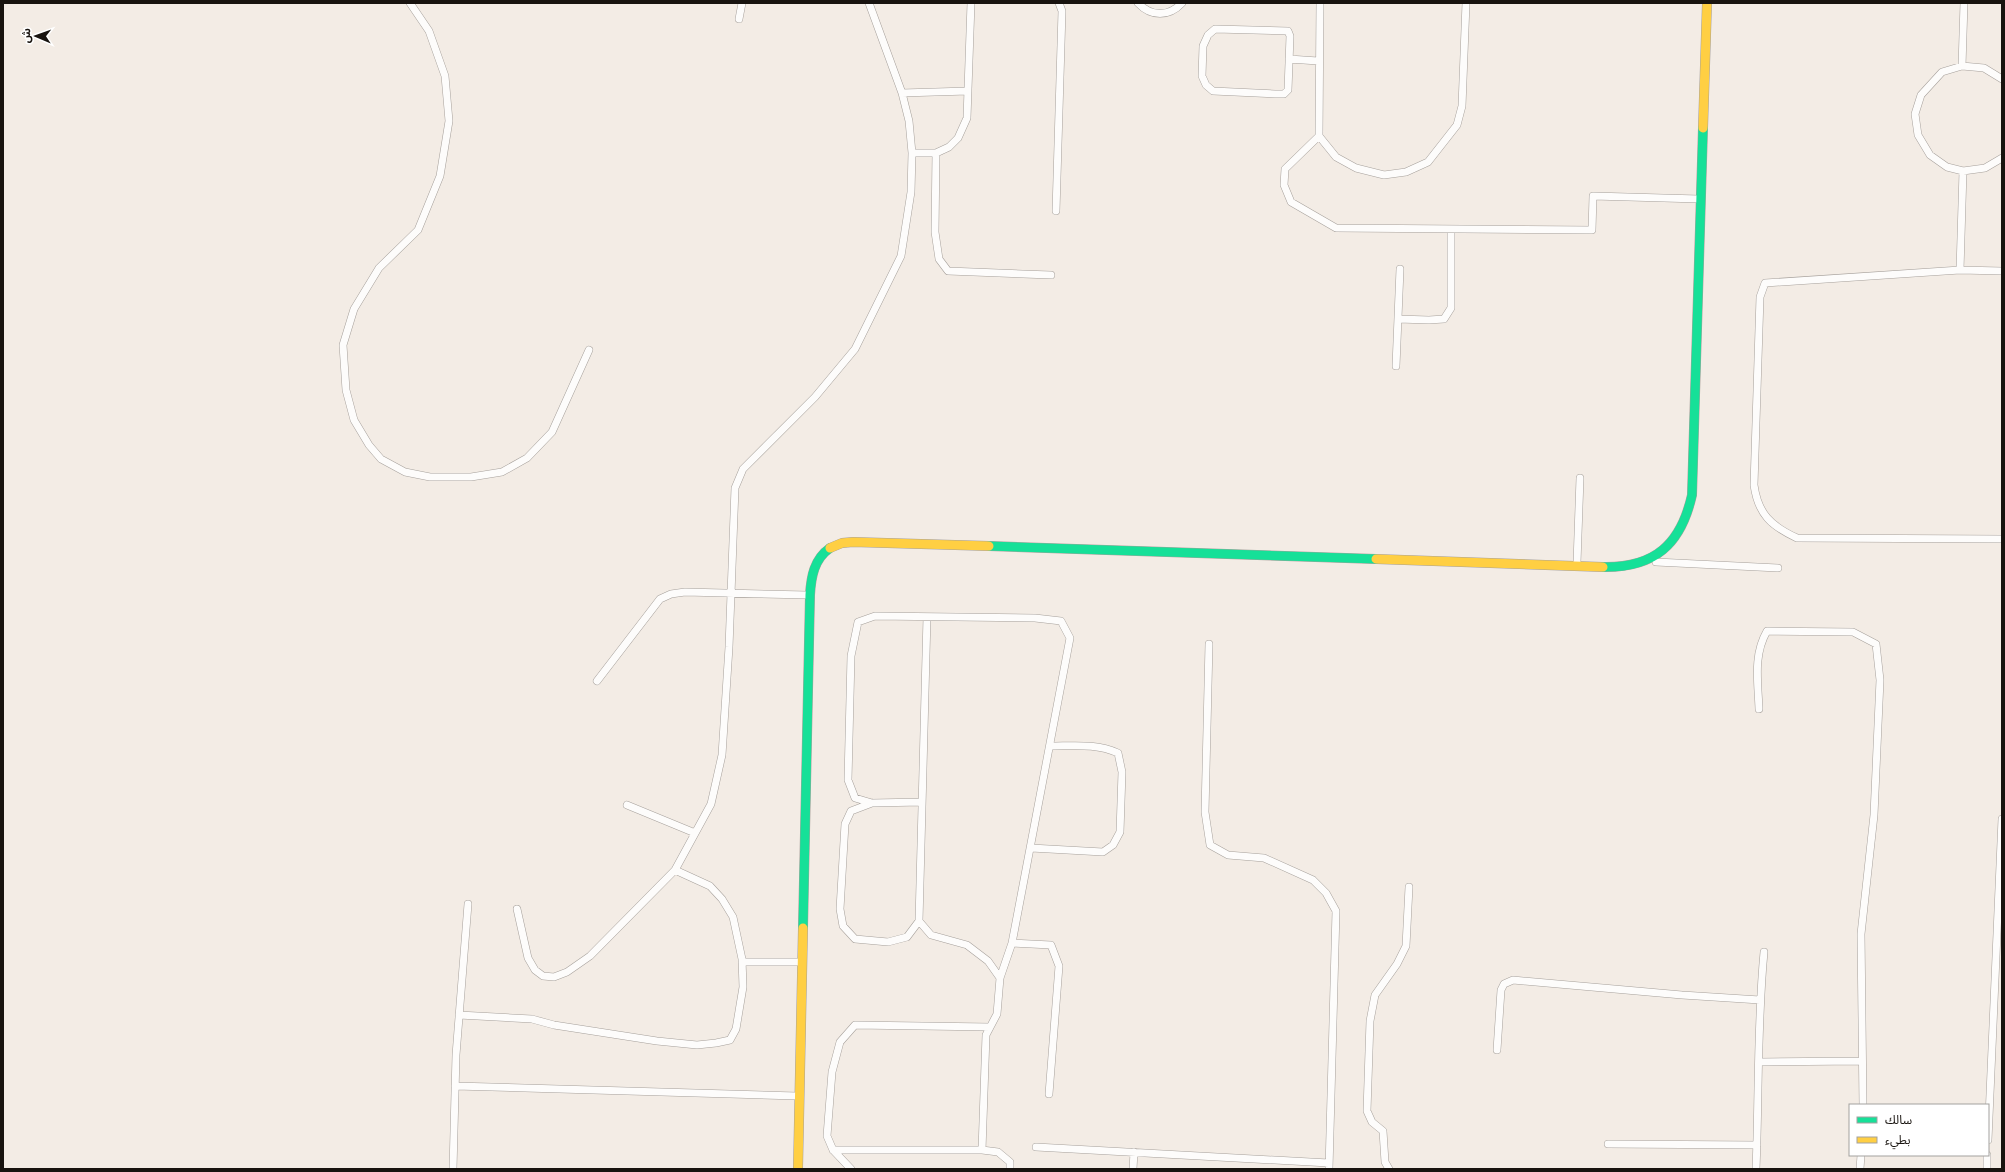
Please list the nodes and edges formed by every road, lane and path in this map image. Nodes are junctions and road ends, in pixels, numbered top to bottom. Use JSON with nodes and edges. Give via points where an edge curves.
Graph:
{"nodes":[{"id":1,"x":410,"y":3,"type":"edge"},
{"id":2,"x":742,"y":3,"type":"edge"},
{"id":3,"x":869,"y":3,"type":"edge"},
{"id":4,"x":971,"y":3,"type":"edge"},
{"id":5,"x":1059,"y":3,"type":"edge"},
{"id":6,"x":1138,"y":3,"type":"edge"},
{"id":7,"x":1182,"y":3,"type":"edge"},
{"id":8,"x":1320,"y":3,"type":"edge"},
{"id":9,"x":1466,"y":3,"type":"edge"},
{"id":10,"x":1707,"y":3,"type":"edge"},
{"id":11,"x":1964,"y":3,"type":"edge"},
{"id":12,"x":739,"y":19,"type":"dead end"},
{"id":13,"x":1289,"y":59,"type":"junction"},
{"id":14,"x":1318,"y":61,"type":"junction"},
{"id":15,"x":1962,"y":66,"type":"junction"},
{"id":16,"x":2002,"y":79,"type":"edge"},
{"id":17,"x":968,"y":91,"type":"junction"},
{"id":18,"x":902,"y":93,"type":"junction"},
{"id":19,"x":1319,"y":136,"type":"junction"},
{"id":20,"x":912,"y":153,"type":"junction"},
{"id":21,"x":936,"y":153,"type":"junction"},
{"id":22,"x":2002,"y":158,"type":"edge"},
{"id":23,"x":1963,"y":171,"type":"junction"},
{"id":24,"x":1701,"y":199,"type":"junction"},
{"id":25,"x":1056,"y":211,"type":"dead end"},
{"id":26,"x":1451,"y":229,"type":"junction"},
{"id":27,"x":1400,"y":269,"type":"dead end"},
{"id":28,"x":1960,"y":270,"type":"junction"},
{"id":29,"x":2002,"y":271,"type":"edge"},
{"id":30,"x":1051,"y":275,"type":"dead end"},
{"id":31,"x":1398,"y":319,"type":"junction"},
{"id":32,"x":588,"y":350,"type":"dead end"},
{"id":33,"x":1396,"y":366,"type":"dead end"},
{"id":34,"x":1580,"y":478,"type":"dead end"},
{"id":35,"x":2002,"y":539,"type":"edge"},
{"id":36,"x":1646,"y":562,"type":"junction"},
{"id":37,"x":1576,"y":566,"type":"junction"},
{"id":38,"x":1778,"y":568,"type":"dead end"},
{"id":39,"x":731,"y":593,"type":"junction"},
{"id":40,"x":810,"y":595,"type":"junction"},
{"id":41,"x":927,"y":617,"type":"junction"},
{"id":42,"x":1209,"y":644,"type":"dead end"},
{"id":43,"x":597,"y":681,"type":"dead end"},
{"id":44,"x":1759,"y":709,"type":"dead end"},
{"id":45,"x":1050,"y":746,"type":"junction"},
{"id":46,"x":922,"y":802,"type":"junction"},
{"id":47,"x":872,"y":803,"type":"junction"},
{"id":48,"x":627,"y":805,"type":"dead end"},
{"id":49,"x":2002,"y":819,"type":"edge"},
{"id":50,"x":694,"y":833,"type":"junction"},
{"id":51,"x":1031,"y":848,"type":"junction"},
{"id":52,"x":675,"y":870,"type":"junction"},
{"id":53,"x":1409,"y":887,"type":"dead end"},
{"id":54,"x":468,"y":904,"type":"dead end"},
{"id":55,"x":517,"y":909,"type":"dead end"},
{"id":56,"x":918,"y":921,"type":"junction"},
{"id":57,"x":1012,"y":943,"type":"junction"},
{"id":58,"x":1764,"y":952,"type":"dead end"},
{"id":59,"x":742,"y":962,"type":"junction"},
{"id":60,"x":803,"y":962,"type":"junction"},
{"id":61,"x":1000,"y":978,"type":"junction"},
{"id":62,"x":1760,"y":1000,"type":"junction"},
{"id":63,"x":459,"y":1015,"type":"junction"},
{"id":64,"x":990,"y":1027,"type":"junction"},
{"id":65,"x":1498,"y":1050,"type":"dead end"},
{"id":66,"x":1862,"y":1061,"type":"junction"},
{"id":67,"x":1760,"y":1062,"type":"junction"},
{"id":68,"x":455,"y":1086,"type":"junction"},
{"id":69,"x":1049,"y":1094,"type":"dead end"},
{"id":70,"x":800,"y":1096,"type":"junction"},
{"id":71,"x":1863,"y":1104,"type":"edge"},
{"id":72,"x":1989,"y":1117,"type":"edge"},
{"id":73,"x":1608,"y":1144,"type":"dead end"},
{"id":74,"x":1757,"y":1145,"type":"junction"},
{"id":75,"x":1036,"y":1147,"type":"dead end"},
{"id":76,"x":833,"y":1150,"type":"junction"},
{"id":77,"x":982,"y":1150,"type":"junction"},
{"id":78,"x":1134,"y":1152,"type":"junction"},
{"id":79,"x":1861,"y":1156,"type":"edge"},
{"id":80,"x":1987,"y":1156,"type":"edge"},
{"id":81,"x":1329,"y":1166,"type":"edge"},
{"id":82,"x":453,"y":1169,"type":"edge"},
{"id":83,"x":798,"y":1169,"type":"edge"},
{"id":84,"x":851,"y":1169,"type":"edge"},
{"id":85,"x":1010,"y":1169,"type":"edge"},
{"id":86,"x":1133,"y":1169,"type":"edge"},
{"id":87,"x":1389,"y":1169,"type":"edge"},
{"id":88,"x":1756,"y":1169,"type":"edge"},
{"id":89,"x":1860,"y":1169,"type":"edge"},
{"id":90,"x":1987,"y":1169,"type":"edge"}],
"edges":[{"from":1,"to":32,"type":"lane","via":[[429,31],[445,76],[449,121],[440,176],[418,230],[379,268],[354,309],[343,345],[346,390],[354,420],[381,459],[405,472],[430,477],[471,477],[502,472],[527,458],[552,432]]},
{"from":2,"to":12,"type":"lane"},
{"from":3,"to":18,"type":"lane"},
{"from":4,"to":17,"type":"lane"},
{"from":5,"to":25,"type":"lane","via":[[1062,11]]},
{"from":6,"to":7,"type":"lane","via":[[1151,14],[1168,14]]},
{"from":8,"to":14,"type":"lane"},
{"from":9,"to":19,"type":"lane","via":[[1462,106],[1457,125],[1428,162],[1406,172],[1384,174],[1356,168],[1336,156]]},
{"from":10,"to":24,"type":"street"},
{"from":11,"to":15,"type":"lane"},
{"from":13,"to":13,"type":"lane","via":[[1288,90],[1284,94],[1213,91],[1206,85],[1202,76],[1204,46],[1208,35],[1215,29],[1288,31]]},
{"from":13,"to":14,"type":"lane"},
{"from":14,"to":19,"type":"lane"},
{"from":15,"to":16,"type":"lane","via":[[1984,68]]},
{"from":15,"to":23,"type":"lane","via":[[1942,72],[1921,95],[1916,114],[1918,135],[1930,155],[1947,166]]},
{"from":17,"to":18,"type":"lane"},
{"from":17,"to":21,"type":"lane","via":[[967,118],[958,138],[949,147]]},
{"from":18,"to":20,"type":"lane","via":[[909,122]]},
{"from":19,"to":26,"type":"lane","via":[[1285,169],[1284,185],[1291,202],[1336,228]]},
{"from":20,"to":21,"type":"lane"},
{"from":20,"to":39,"type":"lane","via":[[911,192],[901,256],[856,349],[815,397],[743,469],[735,488]]},
{"from":21,"to":30,"type":"lane","via":[[935,232],[939,259],[948,272]]},
{"from":22,"to":23,"type":"lane","via":[[1986,168]]},
{"from":23,"to":28,"type":"lane"},
{"from":24,"to":26,"type":"lane","via":[[1593,196],[1592,230]]},
{"from":24,"to":36,"type":"street","via":[[1692,495],[1689,512],[1673,541]]},
{"from":26,"to":31,"type":"lane","via":[[1451,308],[1444,319]]},
{"from":27,"to":31,"type":"lane"},
{"from":28,"to":29,"type":"lane"},
{"from":28,"to":35,"type":"lane","via":[[1765,283],[1760,297],[1754,485],[1756,501],[1766,517],[1780,530],[1797,538]]},
{"from":31,"to":33,"type":"lane"},
{"from":34,"to":37,"type":"lane"},
{"from":36,"to":37,"type":"street","via":[[1631,566]]},
{"from":36,"to":38,"type":"lane"},
{"from":37,"to":40,"type":"street","via":[[844,542],[827,549],[821,556],[810,581]]},
{"from":39,"to":40,"type":"lane"},
{"from":39,"to":43,"type":"lane","via":[[685,592],[660,599]]},
{"from":39,"to":50,"type":"lane","via":[[722,755],[711,804]]},
{"from":40,"to":60,"type":"street"},
{"from":41,"to":45,"type":"lane","via":[[1035,618],[1060,621],[1070,638]]},
{"from":41,"to":46,"type":"lane"},
{"from":41,"to":47,"type":"lane","via":[[875,616],[858,622],[851,656],[848,780],[855,798]]},
{"from":42,"to":81,"type":"lane","via":[[1205,812],[1210,845],[1228,855],[1264,858],[1313,880],[1326,894],[1336,911]]},
{"from":44,"to":66,"type":"lane","via":[[1758,658],[1760,644],[1767,631],[1852,632],[1876,644],[1880,680],[1874,815],[1861,934]]},
{"from":45,"to":51,"type":"lane"},
{"from":45,"to":51,"type":"lane","via":[[1092,746],[1108,748],[1118,753],[1122,772],[1120,832],[1113,845],[1103,852]]},
{"from":46,"to":47,"type":"lane"},
{"from":46,"to":56,"type":"lane"},
{"from":47,"to":56,"type":"lane","via":[[851,811],[845,824],[840,909],[843,926],[855,939],[888,942],[907,937]]},
{"from":48,"to":50,"type":"lane"},
{"from":49,"to":72,"type":"lane"},
{"from":50,"to":52,"type":"lane"},
{"from":51,"to":57,"type":"lane"},
{"from":52,"to":55,"type":"lane","via":[[590,956],[554,977],[543,976],[534,970],[528,958]]},
{"from":52,"to":59,"type":"lane","via":[[710,886],[722,899],[733,916]]},
{"from":53,"to":87,"type":"lane","via":[[1406,946],[1397,964],[1375,995],[1370,1022],[1367,1111],[1372,1122],[1383,1131],[1385,1162]]},
{"from":54,"to":63,"type":"lane"},
{"from":56,"to":61,"type":"lane","via":[[931,935],[967,945],[988,961]]},
{"from":57,"to":61,"type":"lane"},
{"from":57,"to":69,"type":"lane","via":[[1051,945],[1058,966]]},
{"from":58,"to":62,"type":"lane"},
{"from":59,"to":60,"type":"lane"},
{"from":59,"to":63,"type":"lane","via":[[744,986],[736,1029],[730,1040],[716,1043],[657,1041],[554,1025],[532,1019]]},
{"from":60,"to":70,"type":"street"},
{"from":61,"to":64,"type":"lane","via":[[998,1014]]},
{"from":62,"to":65,"type":"lane","via":[[1513,980],[1504,984],[1501,990]]},
{"from":62,"to":67,"type":"lane"},
{"from":63,"to":68,"type":"lane"},
{"from":64,"to":76,"type":"lane","via":[[855,1025],[840,1042],[832,1072],[827,1136]]},
{"from":64,"to":77,"type":"lane","via":[[986,1035]]},
{"from":66,"to":67,"type":"lane"},
{"from":66,"to":71,"type":"lane"},
{"from":67,"to":74,"type":"lane"},
{"from":68,"to":70,"type":"lane"},
{"from":68,"to":82,"type":"lane"},
{"from":70,"to":83,"type":"street"},
{"from":73,"to":74,"type":"lane"},
{"from":74,"to":88,"type":"lane"},
{"from":75,"to":78,"type":"lane"},
{"from":76,"to":77,"type":"lane"},
{"from":76,"to":84,"type":"lane"},
{"from":77,"to":85,"type":"lane","via":[[998,1152],[1010,1162]]},
{"from":78,"to":81,"type":"lane"},
{"from":78,"to":86,"type":"lane"},
{"from":79,"to":89,"type":"lane"},
{"from":80,"to":90,"type":"lane"}]}
